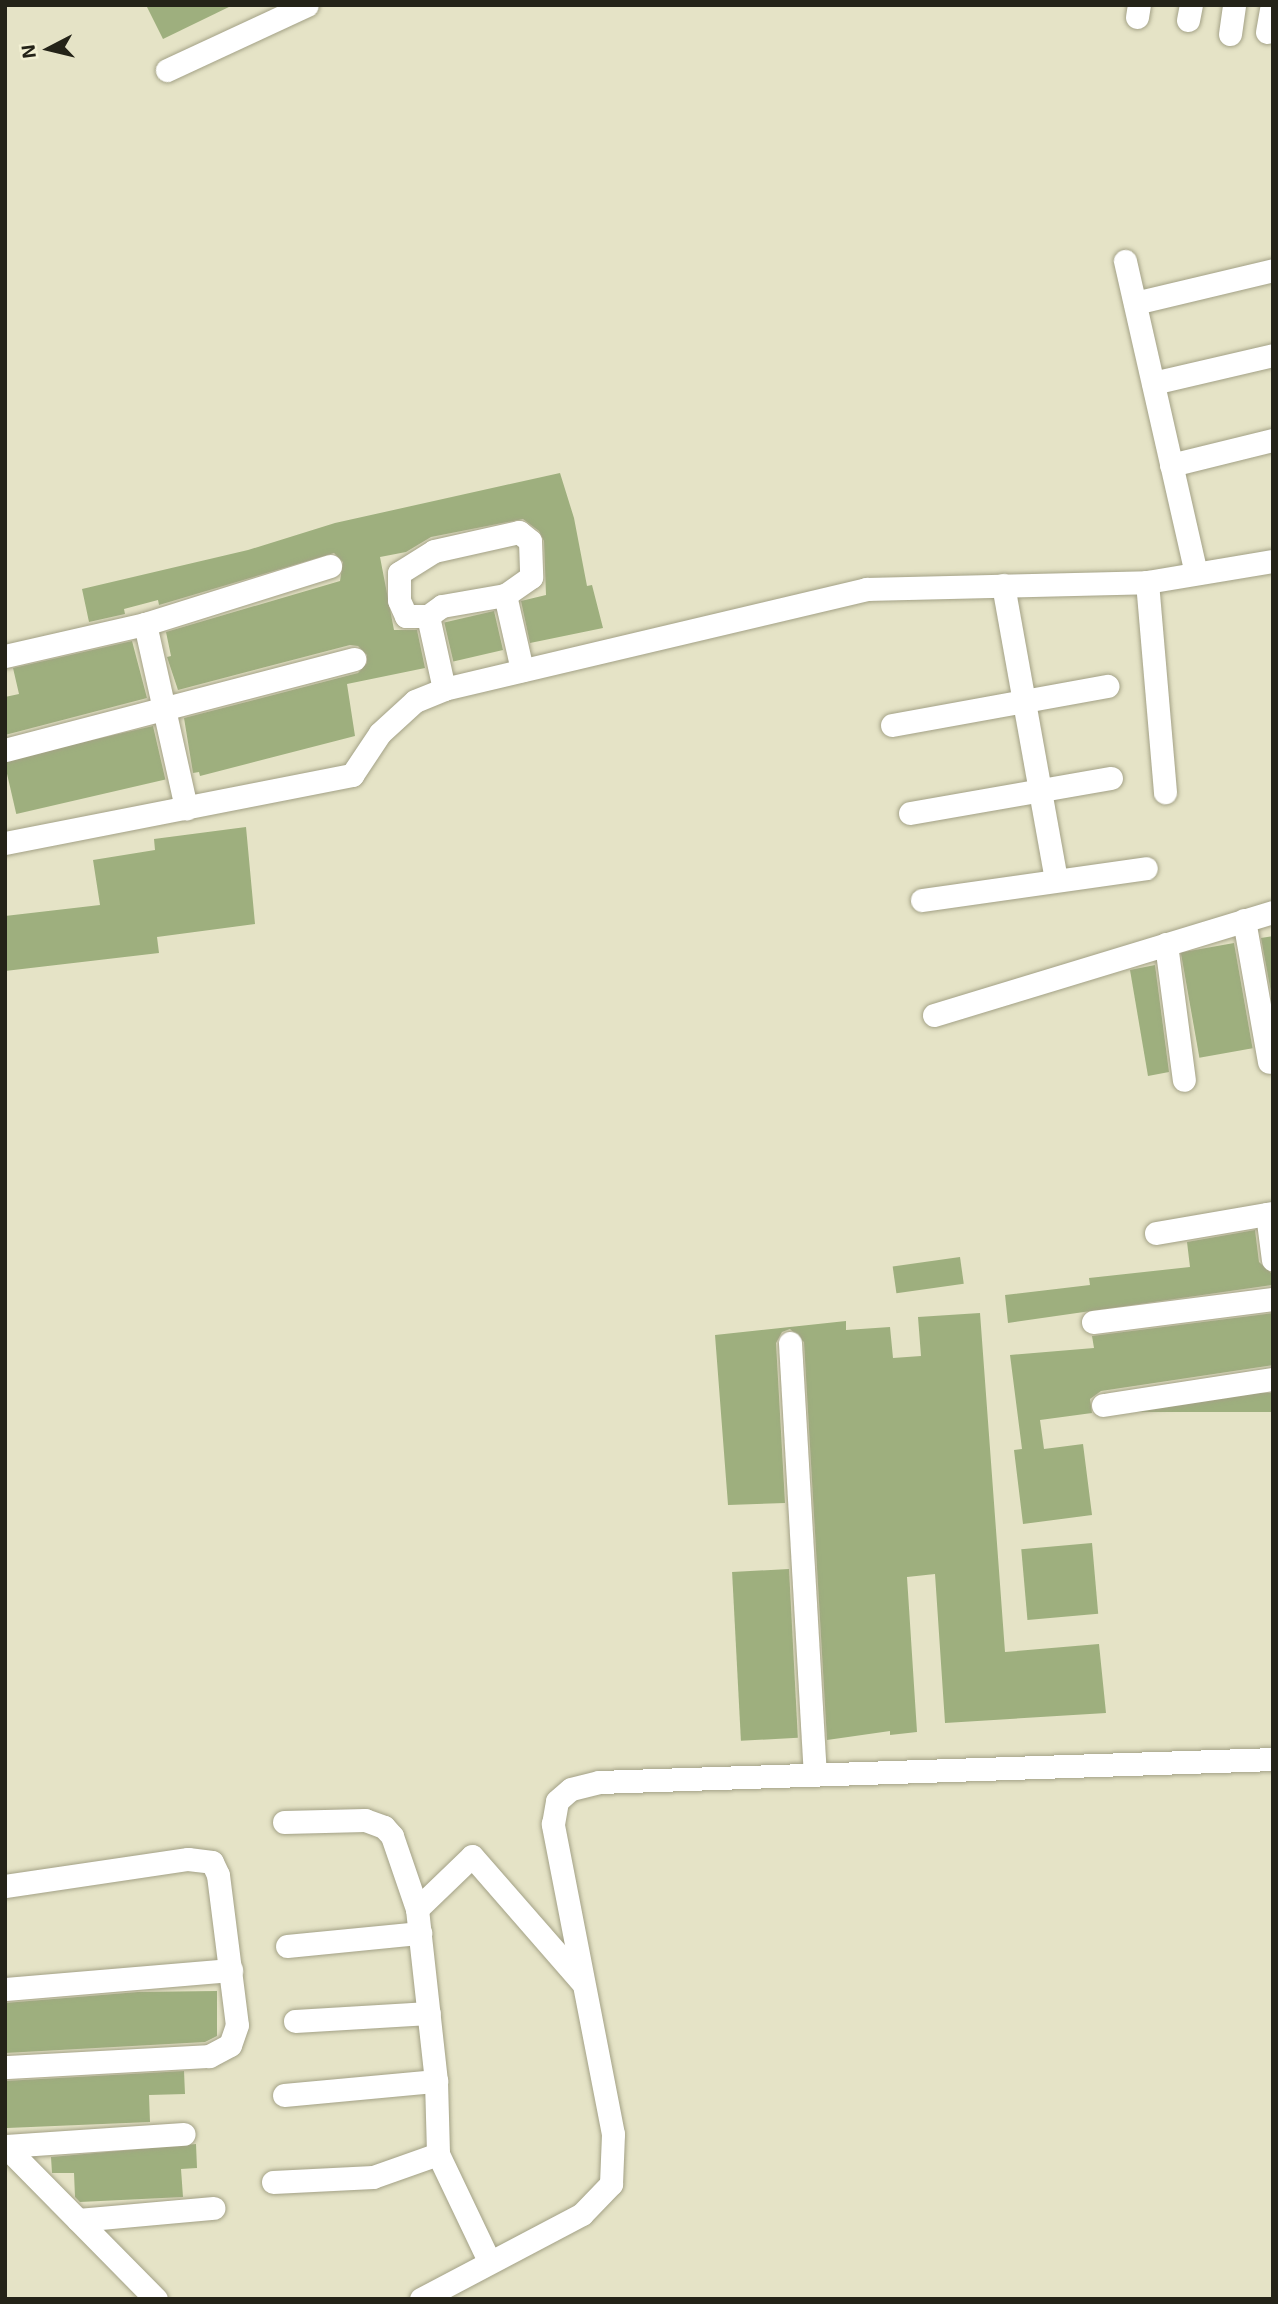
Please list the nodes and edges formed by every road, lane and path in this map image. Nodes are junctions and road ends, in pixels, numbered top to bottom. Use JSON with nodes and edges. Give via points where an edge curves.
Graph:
{"nodes":[{"id":1,"x":307,"y":5,"type":"edge"},
{"id":2,"x":1234,"y":5,"type":"edge"},
{"id":3,"x":1272,"y":5,"type":"edge"},
{"id":4,"x":1268,"y":32,"type":"dead end"},
{"id":5,"x":1230,"y":34,"type":"dead end"},
{"id":6,"x":167,"y":70,"type":"dead end"},
{"id":7,"x":1125,"y":261,"type":"dead end"},
{"id":8,"x":1273,"y":270,"type":"edge"},
{"id":9,"x":1135,"y":303,"type":"junction"},
{"id":10,"x":1273,"y":355,"type":"edge"},
{"id":11,"x":1153,"y":383,"type":"junction"},
{"id":12,"x":1273,"y":440,"type":"edge"},
{"id":13,"x":1171,"y":465,"type":"junction"},
{"id":14,"x":1273,"y":561,"type":"edge"},
{"id":15,"x":330,"y":566,"type":"dead end"},
{"id":16,"x":1196,"y":573,"type":"junction"},
{"id":17,"x":1147,"y":582,"type":"junction"},
{"id":18,"x":1003,"y":584,"type":"junction"},
{"id":19,"x":505,"y":595,"type":"junction"},
{"id":20,"x":428,"y":616,"type":"junction"},
{"id":21,"x":145,"y":624,"type":"junction"},
{"id":22,"x":5,"y":656,"type":"edge"},
{"id":23,"x":355,"y":659,"type":"dead end"},
{"id":24,"x":522,"y":670,"type":"junction"},
{"id":25,"x":1107,"y":686,"type":"dead end"},
{"id":26,"x":444,"y":689,"type":"junction"},
{"id":27,"x":1024,"y":702,"type":"junction"},
{"id":28,"x":163,"y":707,"type":"junction"},
{"id":29,"x":892,"y":725,"type":"dead end"},
{"id":30,"x":5,"y":750,"type":"edge"},
{"id":31,"x":1111,"y":778,"type":"dead end"},
{"id":32,"x":1040,"y":791,"type":"junction"},
{"id":33,"x":1165,"y":792,"type":"dead end"},
{"id":34,"x":186,"y":808,"type":"junction"},
{"id":35,"x":909,"y":813,"type":"dead end"},
{"id":36,"x":5,"y":843,"type":"edge"},
{"id":37,"x":1146,"y":868,"type":"dead end"},
{"id":38,"x":1056,"y":879,"type":"junction"},
{"id":39,"x":922,"y":900,"type":"dead end"},
{"id":40,"x":1273,"y":912,"type":"edge"},
{"id":41,"x":1244,"y":920,"type":"junction"},
{"id":42,"x":1166,"y":944,"type":"junction"},
{"id":43,"x":934,"y":1015,"type":"dead end"},
{"id":44,"x":1269,"y":1062,"type":"dead end"},
{"id":45,"x":1184,"y":1080,"type":"dead end"},
{"id":46,"x":1270,"y":1213,"type":"edge"},
{"id":47,"x":1156,"y":1233,"type":"dead end"},
{"id":48,"x":1273,"y":1260,"type":"edge"},
{"id":49,"x":1273,"y":1299,"type":"edge"},
{"id":50,"x":1093,"y":1322,"type":"dead end"},
{"id":51,"x":790,"y":1343,"type":"dead end"},
{"id":52,"x":1273,"y":1379,"type":"edge"},
{"id":53,"x":1103,"y":1405,"type":"dead end"},
{"id":54,"x":1273,"y":1759,"type":"edge"},
{"id":55,"x":815,"y":1774,"type":"junction"},
{"id":56,"x":284,"y":1822,"type":"dead end"},
{"id":57,"x":5,"y":1886,"type":"edge"},
{"id":58,"x":417,"y":1909,"type":"junction"},
{"id":59,"x":420,"y":1933,"type":"junction"},
{"id":60,"x":287,"y":1946,"type":"dead end"},
{"id":61,"x":231,"y":1970,"type":"junction"},
{"id":62,"x":583,"y":1983,"type":"junction"},
{"id":63,"x":5,"y":1989,"type":"edge"},
{"id":64,"x":429,"y":2013,"type":"junction"},
{"id":65,"x":295,"y":2021,"type":"dead end"},
{"id":66,"x":5,"y":2067,"type":"edge"},
{"id":67,"x":436,"y":2081,"type":"junction"},
{"id":68,"x":284,"y":2095,"type":"dead end"},
{"id":69,"x":184,"y":2134,"type":"dead end"},
{"id":70,"x":5,"y":2146,"type":"edge"},
{"id":71,"x":438,"y":2154,"type":"junction"},
{"id":72,"x":273,"y":2182,"type":"dead end"},
{"id":73,"x":213,"y":2208,"type":"dead end"},
{"id":74,"x":78,"y":2220,"type":"junction"},
{"id":75,"x":489,"y":2261,"type":"junction"},
{"id":76,"x":156,"y":2299,"type":"edge"},
{"id":77,"x":421,"y":2299,"type":"edge"}],
"edges":[{"from":1,"to":6,"type":"street"},
{"from":2,"to":5,"type":"street"},
{"from":3,"to":4,"type":"street"},
{"from":7,"to":9,"type":"street"},
{"from":8,"to":9,"type":"street"},
{"from":9,"to":11,"type":"street"},
{"from":10,"to":11,"type":"street"},
{"from":11,"to":13,"type":"street"},
{"from":12,"to":13,"type":"street"},
{"from":13,"to":16,"type":"street"},
{"from":14,"to":16,"type":"street"},
{"from":15,"to":21,"type":"street"},
{"from":16,"to":17,"type":"street"},
{"from":17,"to":18,"type":"street"},
{"from":17,"to":33,"type":"street"},
{"from":18,"to":24,"type":"street","via":[[866,589]]},
{"from":18,"to":27,"type":"street"},
{"from":19,"to":20,"type":"street","via":[[442,606]]},
{"from":19,"to":20,"type":"street","via":[[531,577],[530,541],[519,532],[434,551],[399,573],[399,600],[407,616]]},
{"from":19,"to":24,"type":"street"},
{"from":20,"to":26,"type":"street"},
{"from":21,"to":22,"type":"street"},
{"from":21,"to":28,"type":"street"},
{"from":23,"to":28,"type":"street"},
{"from":24,"to":26,"type":"street"},
{"from":25,"to":27,"type":"street"},
{"from":26,"to":34,"type":"street","via":[[415,701],[397,717],[380,733],[352,775]]},
{"from":27,"to":29,"type":"street"},
{"from":27,"to":32,"type":"street"},
{"from":28,"to":30,"type":"street"},
{"from":28,"to":34,"type":"street"},
{"from":31,"to":32,"type":"street"},
{"from":32,"to":35,"type":"street"},
{"from":32,"to":38,"type":"street"},
{"from":34,"to":36,"type":"street"},
{"from":37,"to":38,"type":"street"},
{"from":38,"to":39,"type":"street"},
{"from":40,"to":41,"type":"street"},
{"from":41,"to":42,"type":"street"},
{"from":41,"to":44,"type":"street"},
{"from":42,"to":43,"type":"street"},
{"from":42,"to":45,"type":"street"},
{"from":46,"to":47,"type":"street"},
{"from":46,"to":48,"type":"street"},
{"from":49,"to":50,"type":"street"},
{"from":51,"to":55,"type":"street"},
{"from":52,"to":53,"type":"street"},
{"from":54,"to":55,"type":"street"},
{"from":55,"to":62,"type":"street","via":[[584,1783],[557,1801],[553,1824]]},
{"from":56,"to":58,"type":"street","via":[[365,1820],[384,1826],[392,1836]]},
{"from":57,"to":61,"type":"street","via":[[203,1858],[218,1875]]},
{"from":58,"to":59,"type":"street"},
{"from":58,"to":62,"type":"street","via":[[472,1856]]},
{"from":59,"to":60,"type":"street"},
{"from":59,"to":64,"type":"street"},
{"from":61,"to":63,"type":"street"},
{"from":61,"to":66,"type":"street","via":[[237,2025],[230,2045],[222,2052],[198,2058]]},
{"from":62,"to":75,"type":"street","via":[[613,2134],[611,2184],[582,2214]]},
{"from":64,"to":65,"type":"street"},
{"from":64,"to":67,"type":"street"},
{"from":67,"to":68,"type":"street"},
{"from":67,"to":71,"type":"street"},
{"from":69,"to":70,"type":"street"},
{"from":70,"to":74,"type":"street"},
{"from":71,"to":72,"type":"street","via":[[373,2177]]},
{"from":71,"to":75,"type":"street"},
{"from":73,"to":74,"type":"street"},
{"from":74,"to":76,"type":"street"},
{"from":75,"to":77,"type":"street"}]}
